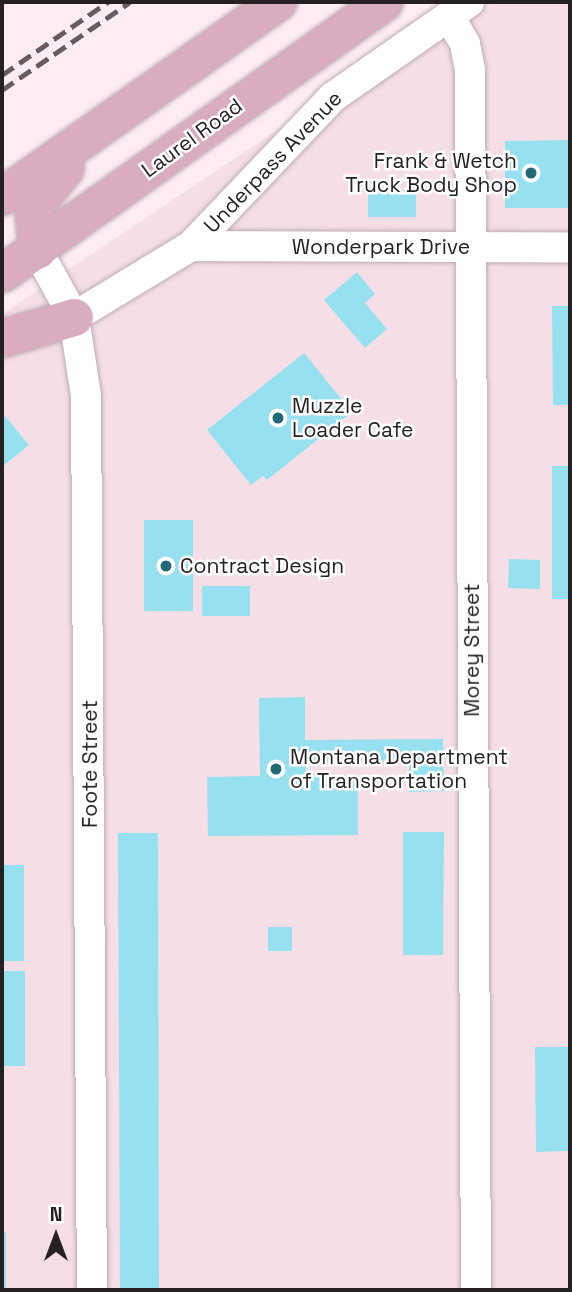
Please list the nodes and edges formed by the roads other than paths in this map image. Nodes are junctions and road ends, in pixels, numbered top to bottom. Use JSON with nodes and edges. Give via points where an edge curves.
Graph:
{"nodes":[{"id":1,"x":276,"y":2,"type":"edge"},
{"id":2,"x":383,"y":2,"type":"edge"},
{"id":3,"x":459,"y":9,"type":"edge"},
{"id":4,"x":103,"y":125,"type":"junction"},
{"id":5,"x":2,"y":196,"type":"edge"},
{"id":6,"x":2,"y":235,"type":"edge"},
{"id":7,"x":191,"y":246,"type":"junction"},
{"id":8,"x":469,"y":247,"type":"junction"},
{"id":9,"x":570,"y":247,"type":"edge"},
{"id":10,"x":37,"y":250,"type":"junction"},
{"id":11,"x":2,"y":274,"type":"edge"},
{"id":12,"x":74,"y":317,"type":"junction"},
{"id":13,"x":2,"y":338,"type":"edge"},
{"id":14,"x":92,"y":1290,"type":"edge"},
{"id":15,"x":476,"y":1290,"type":"edge"}],
"edges":[{"from":1,"to":4,"type":"main road"},
{"from":2,"to":10,"type":"main road","name":"Laurel Road"},
{"from":3,"to":7,"type":"street","name":"Underpass Avenue","via":[[333,97]]},
{"from":3,"to":8,"type":"street","name":"Morey Street","via":[[470,63]]},
{"from":4,"to":5,"type":"main road"},
{"from":4,"to":10,"type":"main road","via":[[33,207]]},
{"from":6,"to":10,"type":"main road","via":[[22,238]]},
{"from":7,"to":8,"type":"street","name":"Wonderpark Drive"},
{"from":7,"to":12,"type":"street","name":"Underpass Avenue"},
{"from":8,"to":9,"type":"street","name":"Wonderpark Drive"},
{"from":8,"to":15,"type":"street","name":"Morey Street"},
{"from":10,"to":11,"type":"main road","name":"Laurel Road"},
{"from":10,"to":12,"type":"street","name":"Foote Street"},
{"from":12,"to":13,"type":"main road"},
{"from":12,"to":14,"type":"street","name":"Foote Street","via":[[84,366],[89,452]]}]}
